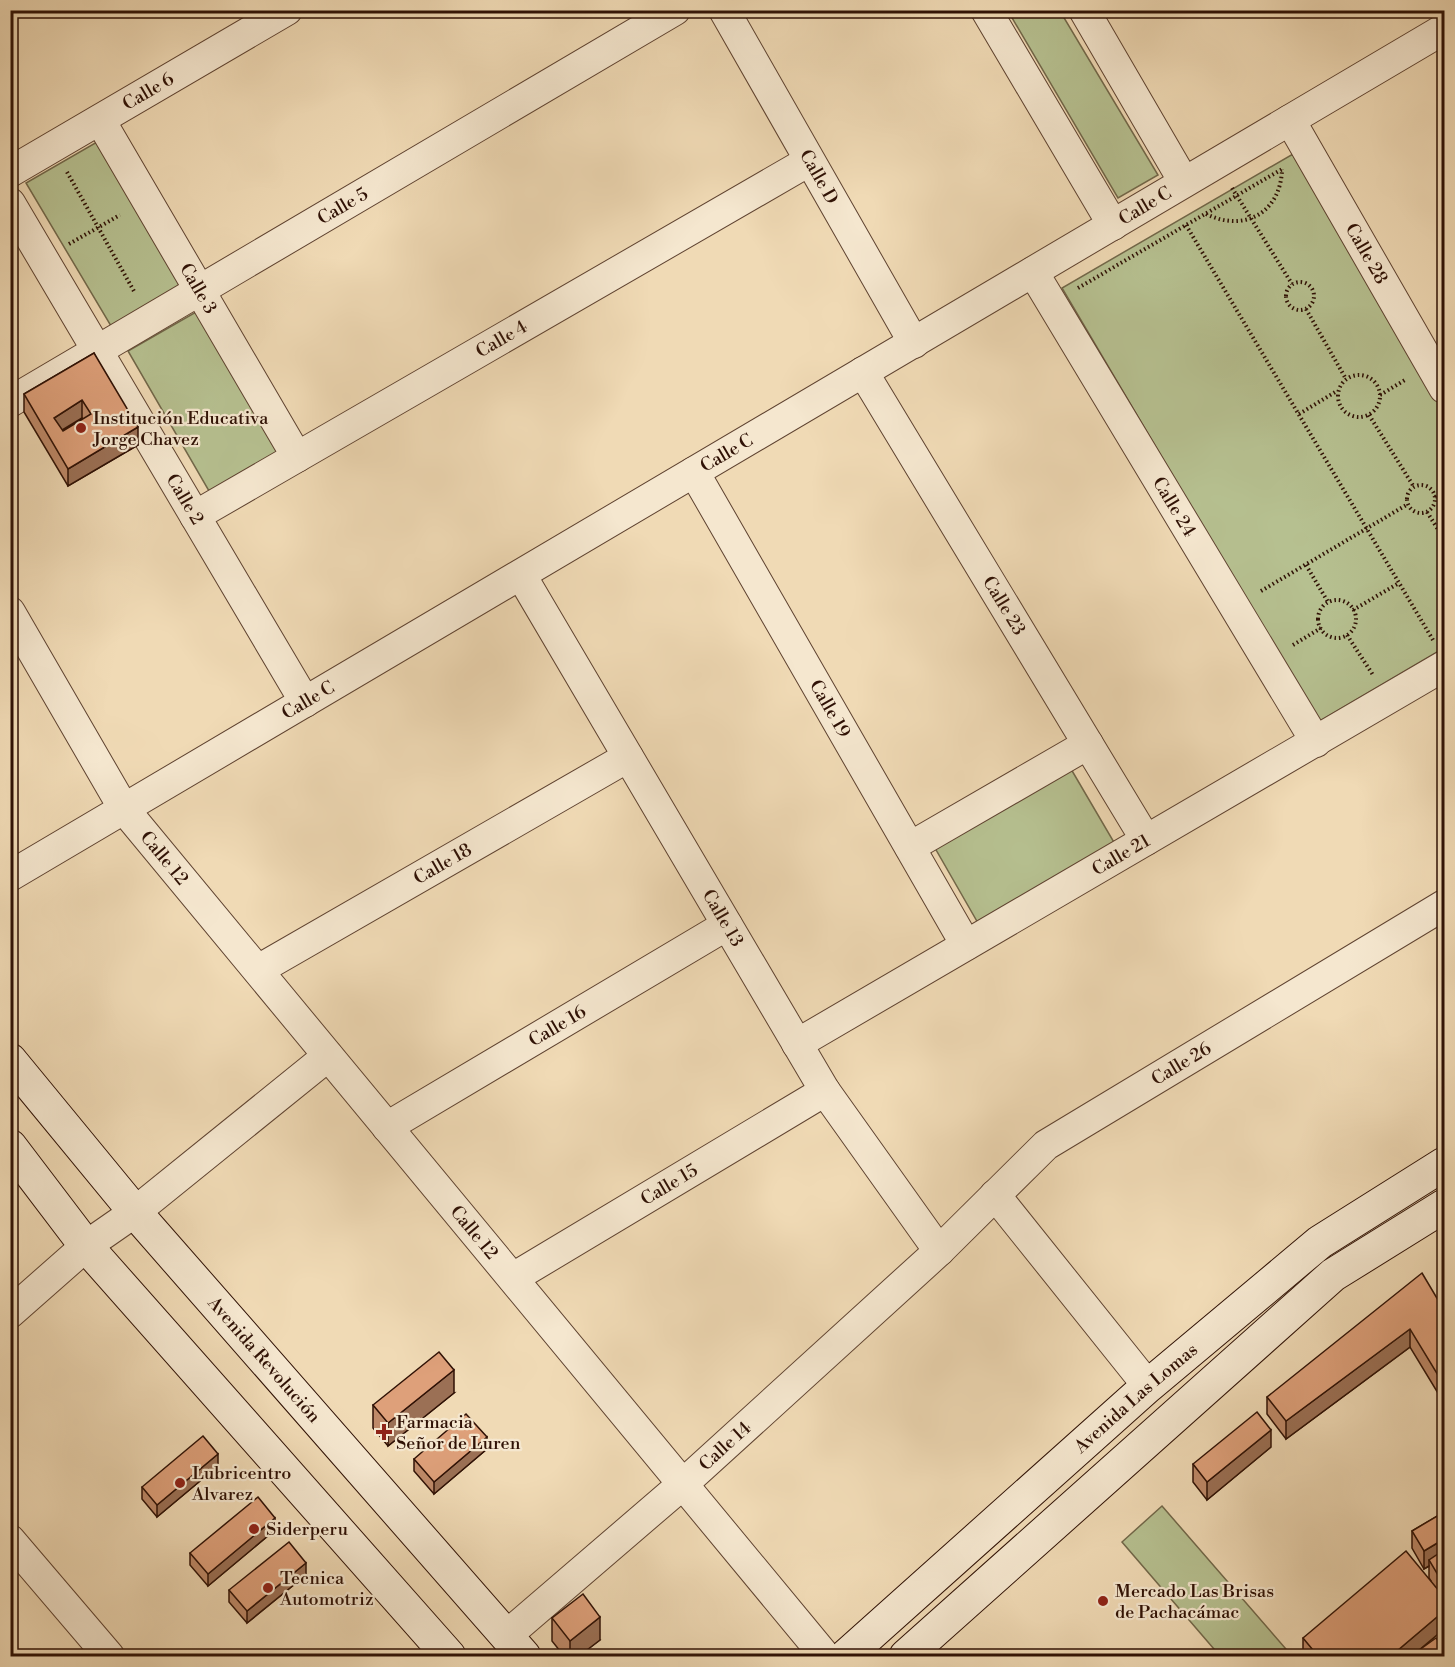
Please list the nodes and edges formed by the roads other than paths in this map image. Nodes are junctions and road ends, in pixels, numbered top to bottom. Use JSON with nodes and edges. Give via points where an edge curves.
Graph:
{"nodes":[{"id":1,"x":286,"y":10,"type":"edge"},
{"id":2,"x":675,"y":10,"type":"edge"},
{"id":3,"x":724,"y":10,"type":"edge"},
{"id":4,"x":986,"y":10,"type":"edge"},
{"id":5,"x":1083,"y":10,"type":"edge"},
{"id":6,"x":1444,"y":29,"type":"edge"},
{"id":7,"x":100,"y":120,"type":"junction"},
{"id":8,"x":1290,"y":120,"type":"junction"},
{"id":9,"x":809,"y":161,"type":"junction"},
{"id":10,"x":10,"y":172,"type":"edge"},
{"id":11,"x":1184,"y":182,"type":"junction"},
{"id":12,"x":10,"y":203,"type":"edge"},
{"id":13,"x":1113,"y":225,"type":"junction"},
{"id":14,"x":1033,"y":272,"type":"junction"},
{"id":15,"x":200,"y":290,"type":"junction"},
{"id":16,"x":914,"y":343,"type":"junction"},
{"id":17,"x":97,"y":351,"type":"junction"},
{"id":18,"x":863,"y":372,"type":"junction"},
{"id":19,"x":1444,"y":388,"type":"edge"},
{"id":20,"x":10,"y":402,"type":"edge"},
{"id":21,"x":297,"y":457,"type":"junction"},
{"id":22,"x":694,"y":472,"type":"junction"},
{"id":23,"x":195,"y":516,"type":"junction"},
{"id":24,"x":521,"y":575,"type":"junction"},
{"id":25,"x":10,"y":612,"type":"edge"},
{"id":26,"x":1444,"y":666,"type":"edge"},
{"id":27,"x":304,"y":702,"type":"junction"},
{"id":28,"x":1316,"y":742,"type":"junction"},
{"id":29,"x":1088,"y":744,"type":"junction"},
{"id":30,"x":628,"y":758,"type":"junction"},
{"id":31,"x":124,"y":809,"type":"junction"},
{"id":32,"x":1146,"y":840,"type":"junction"},
{"id":33,"x":910,"y":847,"type":"junction"},
{"id":34,"x":10,"y":876,"type":"edge"},
{"id":35,"x":1444,"y":905,"type":"edge"},
{"id":36,"x":727,"y":925,"type":"junction"},
{"id":37,"x":966,"y":945,"type":"junction"},
{"id":38,"x":258,"y":970,"type":"junction"},
{"id":39,"x":797,"y":1044,"type":"junction"},
{"id":40,"x":328,"y":1056,"type":"junction"},
{"id":41,"x":10,"y":1060,"type":"edge"},
{"id":42,"x":825,"y":1091,"type":"junction"},
{"id":43,"x":387,"y":1127,"type":"junction"},
{"id":44,"x":10,"y":1146,"type":"edge"},
{"id":45,"x":1444,"y":1164,"type":"edge"},
{"id":46,"x":995,"y":1195,"type":"junction"},
{"id":47,"x":1444,"y":1206,"type":"edge"},
{"id":48,"x":135,"y":1212,"type":"junction"},
{"id":49,"x":87,"y":1246,"type":"junction"},
{"id":50,"x":939,"y":1251,"type":"junction"},
{"id":51,"x":513,"y":1278,"type":"junction"},
{"id":52,"x":10,"y":1313,"type":"edge"},
{"id":53,"x":1148,"y":1386,"type":"junction"},
{"id":54,"x":683,"y":1484,"type":"junction"},
{"id":55,"x":10,"y":1540,"type":"edge"},
{"id":56,"x":515,"y":1646,"type":"edge"},
{"id":57,"x":110,"y":1656,"type":"edge"},
{"id":58,"x":449,"y":1656,"type":"edge"},
{"id":59,"x":825,"y":1656,"type":"edge"},
{"id":60,"x":846,"y":1656,"type":"edge"},
{"id":61,"x":906,"y":1656,"type":"edge"}],
"edges":[{"from":1,"to":7,"type":"street","name":"Calle 6"},
{"from":2,"to":15,"type":"street","name":"Calle 5"},
{"from":3,"to":9,"type":"street","name":"Calle D"},
{"from":4,"to":13,"type":"street"},
{"from":5,"to":11,"type":"street"},
{"from":6,"to":8,"type":"street","name":"Calle C"},
{"from":7,"to":10,"type":"street","name":"Calle 6"},
{"from":7,"to":15,"type":"street","name":"Calle 3"},
{"from":8,"to":11,"type":"street","name":"Calle C"},
{"from":8,"to":19,"type":"street","name":"Calle 28"},
{"from":9,"to":16,"type":"street","name":"Calle D"},
{"from":9,"to":21,"type":"street","name":"Calle 4"},
{"from":11,"to":13,"type":"street","name":"Calle C"},
{"from":12,"to":17,"type":"street","name":"Calle 2","via":[[56,252]]},
{"from":13,"to":14,"type":"street","name":"Calle C"},
{"from":14,"to":16,"type":"street","name":"Calle C"},
{"from":14,"to":28,"type":"street","name":"Calle 24"},
{"from":15,"to":17,"type":"street","name":"Calle 5"},
{"from":15,"to":21,"type":"street","name":"Calle 3"},
{"from":16,"to":18,"type":"street","name":"Calle C"},
{"from":17,"to":20,"type":"street","name":"Calle 5"},
{"from":17,"to":23,"type":"street","name":"Calle 2"},
{"from":18,"to":22,"type":"street","name":"Calle C"},
{"from":18,"to":29,"type":"street","name":"Calle 23"},
{"from":21,"to":23,"type":"street","name":"Calle 4"},
{"from":22,"to":24,"type":"street","name":"Calle C"},
{"from":22,"to":33,"type":"street","name":"Calle 19"},
{"from":23,"to":27,"type":"street","name":"Calle 2"},
{"from":24,"to":27,"type":"street","name":"Calle C"},
{"from":24,"to":30,"type":"street","name":"Calle 13"},
{"from":25,"to":31,"type":"street","name":"Calle 12"},
{"from":26,"to":28,"type":"street","name":"Calle 21"},
{"from":27,"to":31,"type":"street","name":"Calle C"},
{"from":28,"to":32,"type":"street","name":"Calle 21"},
{"from":29,"to":32,"type":"street","name":"Calle 23"},
{"from":29,"to":33,"type":"street"},
{"from":30,"to":36,"type":"street","name":"Calle 13"},
{"from":30,"to":38,"type":"street","name":"Calle 18"},
{"from":31,"to":34,"type":"street","name":"Calle C"},
{"from":31,"to":38,"type":"street","name":"Calle 12"},
{"from":32,"to":37,"type":"street","name":"Calle 21"},
{"from":33,"to":37,"type":"street","name":"Calle 19"},
{"from":35,"to":46,"type":"street","name":"Calle 26","via":[[1046,1146]]},
{"from":36,"to":39,"type":"street","name":"Calle 13"},
{"from":36,"to":43,"type":"street","name":"Calle 16"},
{"from":37,"to":39,"type":"street","name":"Calle 21"},
{"from":38,"to":40,"type":"street","name":"Calle 12"},
{"from":39,"to":42,"type":"street","name":"Calle 13"},
{"from":40,"to":43,"type":"street","name":"Calle 12"},
{"from":40,"to":48,"type":"street"},
{"from":41,"to":48,"type":"street","name":"Avenida Revolución"},
{"from":42,"to":50,"type":"street","name":"Calle 13"},
{"from":42,"to":51,"type":"street","name":"Calle 15"},
{"from":43,"to":51,"type":"street","name":"Calle 12"},
{"from":44,"to":49,"type":"street"},
{"from":45,"to":53,"type":"street","name":"Avenida Las Lomas","via":[[1320,1242]]},
{"from":46,"to":50,"type":"street","name":"Calle 26"},
{"from":46,"to":53,"type":"street"},
{"from":47,"to":61,"type":"street","via":[[1333,1275]]},
{"from":48,"to":49,"type":"street"},
{"from":48,"to":56,"type":"street","name":"Avenida Revolución"},
{"from":49,"to":52,"type":"street"},
{"from":49,"to":58,"type":"street"},
{"from":50,"to":54,"type":"street","name":"Calle 14"},
{"from":51,"to":54,"type":"street","name":"Calle 12"},
{"from":53,"to":60,"type":"street","name":"Avenida Las Lomas"},
{"from":54,"to":56,"type":"street","name":"Calle 14"},
{"from":54,"to":59,"type":"street","name":"Calle 12"},
{"from":55,"to":57,"type":"street"}]}
